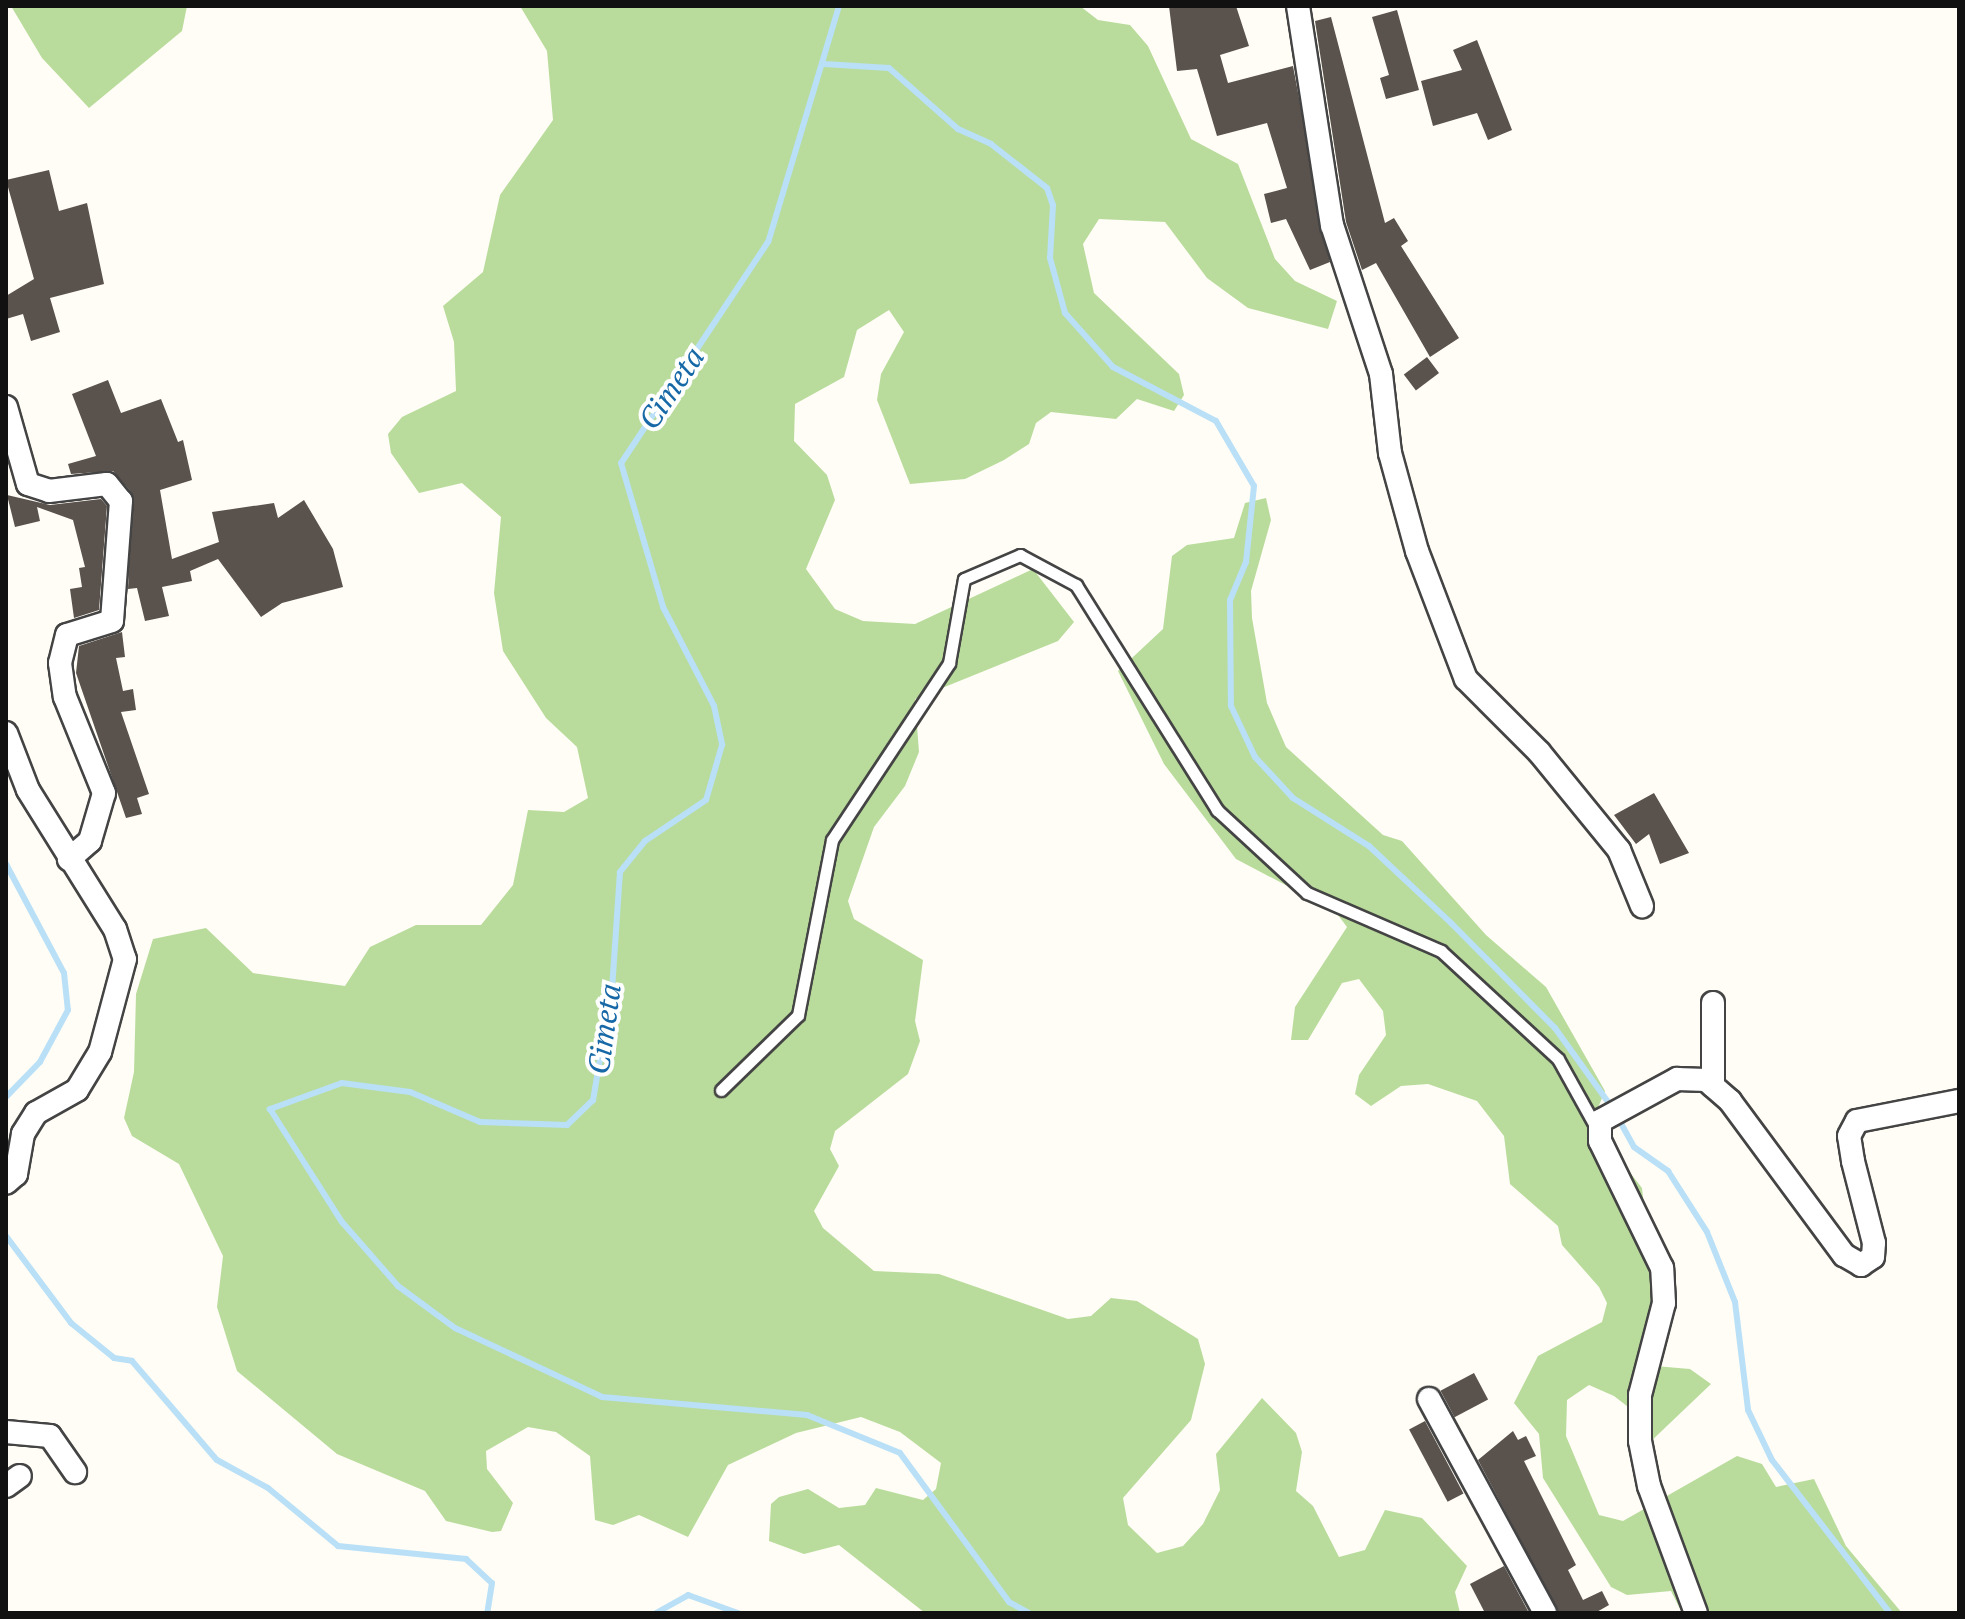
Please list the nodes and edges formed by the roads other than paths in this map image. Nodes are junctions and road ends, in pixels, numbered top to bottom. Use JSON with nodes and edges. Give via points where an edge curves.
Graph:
{"nodes":[{"id":1,"x":1298,"y":6,"type":"edge"},
{"id":2,"x":6,"y":407,"type":"edge"},
{"id":3,"x":13,"y":472,"type":"edge"},
{"id":4,"x":6,"y":733,"type":"edge"},
{"id":5,"x":69,"y":859,"type":"junction"},
{"id":6,"x":1642,"y":906,"type":"dead end"},
{"id":7,"x":1713,"y":1003,"type":"dead end"},
{"id":8,"x":1713,"y":1086,"type":"junction"},
{"id":9,"x":721,"y":1090,"type":"dead end"},
{"id":10,"x":1959,"y":1101,"type":"edge"},
{"id":11,"x":1597,"y":1130,"type":"junction"},
{"id":12,"x":6,"y":1183,"type":"edge"},
{"id":13,"x":1429,"y":1399,"type":"dead end"},
{"id":14,"x":6,"y":1432,"type":"edge"},
{"id":15,"x":75,"y":1472,"type":"dead end"},
{"id":16,"x":1545,"y":1613,"type":"edge"},
{"id":17,"x":1696,"y":1613,"type":"edge"}],
"edges":[{"from":1,"to":6,"type":"street","via":[[1332,225],[1381,374],[1390,453],[1417,551],[1466,679],[1619,850]]},
{"from":2,"to":3,"type":"street"},
{"from":3,"to":5,"type":"street","via":[[39,490],[107,484],[121,501],[112,621],[67,635],[60,663],[65,697],[104,793],[94,834]]},
{"from":4,"to":5,"type":"street","via":[[28,790]]},
{"from":5,"to":12,"type":"street","via":[[120,940],[116,1009],[77,1090],[36,1113],[23,1134],[16,1174]]},
{"from":7,"to":8,"type":"street"},
{"from":8,"to":10,"type":"street","via":[[1844,1255],[1861,1265],[1873,1257],[1874,1243],[1849,1136],[1857,1121]]},
{"from":8,"to":11,"type":"street","via":[[1677,1079],[1607,1111]]},
{"from":9,"to":11,"type":"lane","via":[[798,1015],[832,840],[949,663],[964,579],[1020,555],[1076,585],[1217,810],[1307,893],[1441,951],[1558,1059]]},
{"from":11,"to":17,"type":"street","via":[[1662,1268],[1664,1303],[1640,1395],[1640,1441]]},
{"from":13,"to":16,"type":"street"},
{"from":14,"to":15,"type":"street","via":[[50,1436]]}]}
